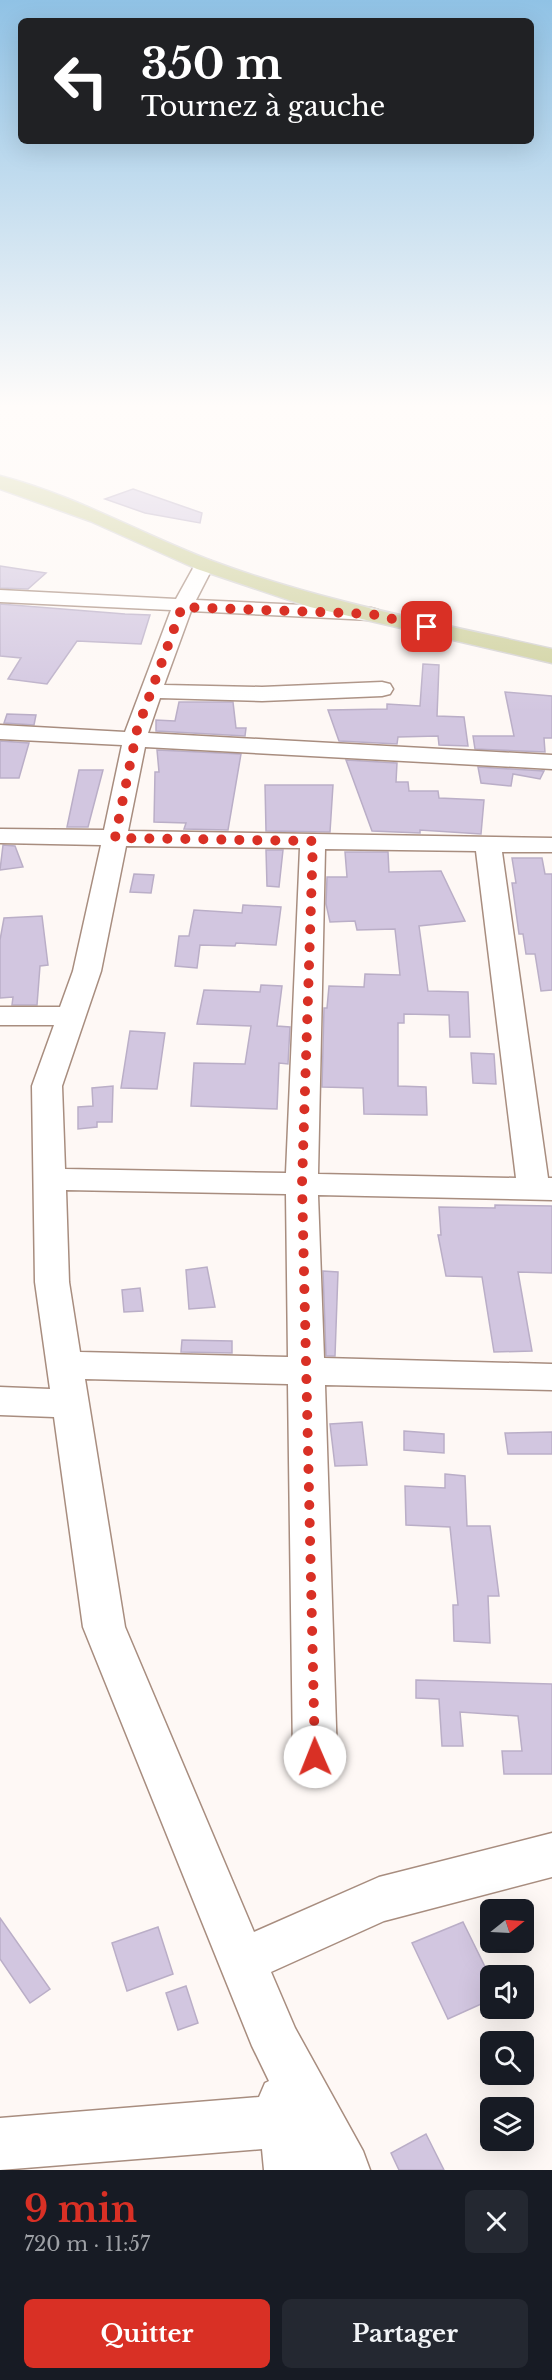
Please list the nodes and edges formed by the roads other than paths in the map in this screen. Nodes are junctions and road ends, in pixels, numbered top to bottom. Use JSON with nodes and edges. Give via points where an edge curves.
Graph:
{"nodes":[{"id":1,"x":74,"y":509,"type":"edge"},
{"id":2,"x":204,"y":565,"type":"junction"},
{"id":3,"x":0,"y":596,"type":"edge"},
{"id":4,"x":182,"y":607,"type":"junction"},
{"id":5,"x":371,"y":614,"type":"junction"},
{"id":6,"x":552,"y":656,"type":"edge"},
{"id":7,"x":382,"y":689,"type":"dead end"},
{"id":8,"x":152,"y":691,"type":"junction"},
{"id":9,"x":0,"y":732,"type":"edge"},
{"id":10,"x":135,"y":741,"type":"junction"},
{"id":11,"x":552,"y":762,"type":"edge"},
{"id":12,"x":0,"y":836,"type":"edge"},
{"id":13,"x":115,"y":838,"type":"junction"},
{"id":14,"x":313,"y":841,"type":"junction"},
{"id":15,"x":488,"y":844,"type":"junction"},
{"id":16,"x":552,"y":845,"type":"edge"},
{"id":17,"x":0,"y":1016,"type":"edge"},
{"id":18,"x":71,"y":1016,"type":"junction"},
{"id":19,"x":49,"y":1179,"type":"junction"},
{"id":20,"x":302,"y":1184,"type":"junction"},
{"id":21,"x":543,"y":1189,"type":"edge"},
{"id":22,"x":64,"y":1365,"type":"junction"},
{"id":23,"x":306,"y":1371,"type":"junction"},
{"id":24,"x":552,"y":1377,"type":"edge"},
{"id":25,"x":0,"y":1401,"type":"edge"},
{"id":26,"x":70,"y":1404,"type":"junction"},
{"id":27,"x":315,"y":1757,"type":"dead end"},
{"id":28,"x":552,"y":1855,"type":"edge"},
{"id":29,"x":242,"y":1961,"type":"junction"},
{"id":30,"x":277,"y":2046,"type":"junction"},
{"id":31,"x":285,"y":2121,"type":"junction"},
{"id":32,"x":0,"y":2144,"type":"edge"},
{"id":33,"x":290,"y":2170,"type":"edge"},
{"id":34,"x":344,"y":2170,"type":"edge"}],
"edges":[{"from":1,"to":2,"type":"main road"},
{"from":2,"to":4,"type":"street"},
{"from":2,"to":5,"type":"main road","via":[[318,602]]},
{"from":3,"to":4,"type":"street"},
{"from":4,"to":5,"type":"street"},
{"from":4,"to":8,"type":"street"},
{"from":5,"to":6,"type":"main road"},
{"from":7,"to":8,"type":"street"},
{"from":8,"to":10,"type":"street"},
{"from":9,"to":10,"type":"street"},
{"from":10,"to":11,"type":"street"},
{"from":10,"to":13,"type":"street"},
{"from":12,"to":13,"type":"street"},
{"from":13,"to":14,"type":"street"},
{"from":13,"to":18,"type":"street","via":[[87,971]]},
{"from":14,"to":15,"type":"street"},
{"from":14,"to":20,"type":"street"},
{"from":15,"to":16,"type":"street"},
{"from":15,"to":21,"type":"street"},
{"from":17,"to":18,"type":"street"},
{"from":18,"to":19,"type":"street","via":[[48,1086]]},
{"from":19,"to":20,"type":"street"},
{"from":19,"to":22,"type":"street","via":[[52,1282]]},
{"from":20,"to":21,"type":"street"},
{"from":20,"to":23,"type":"street"},
{"from":22,"to":23,"type":"street"},
{"from":22,"to":26,"type":"street"},
{"from":23,"to":24,"type":"street"},
{"from":23,"to":27,"type":"street"},
{"from":25,"to":26,"type":"street"},
{"from":26,"to":29,"type":"street","via":[[104,1628]]},
{"from":28,"to":29,"type":"street","via":[[379,1900]]},
{"from":29,"to":30,"type":"street"},
{"from":30,"to":31,"type":"street"},
{"from":30,"to":34,"type":"street"},
{"from":31,"to":32,"type":"street"},
{"from":31,"to":33,"type":"street"}]}
